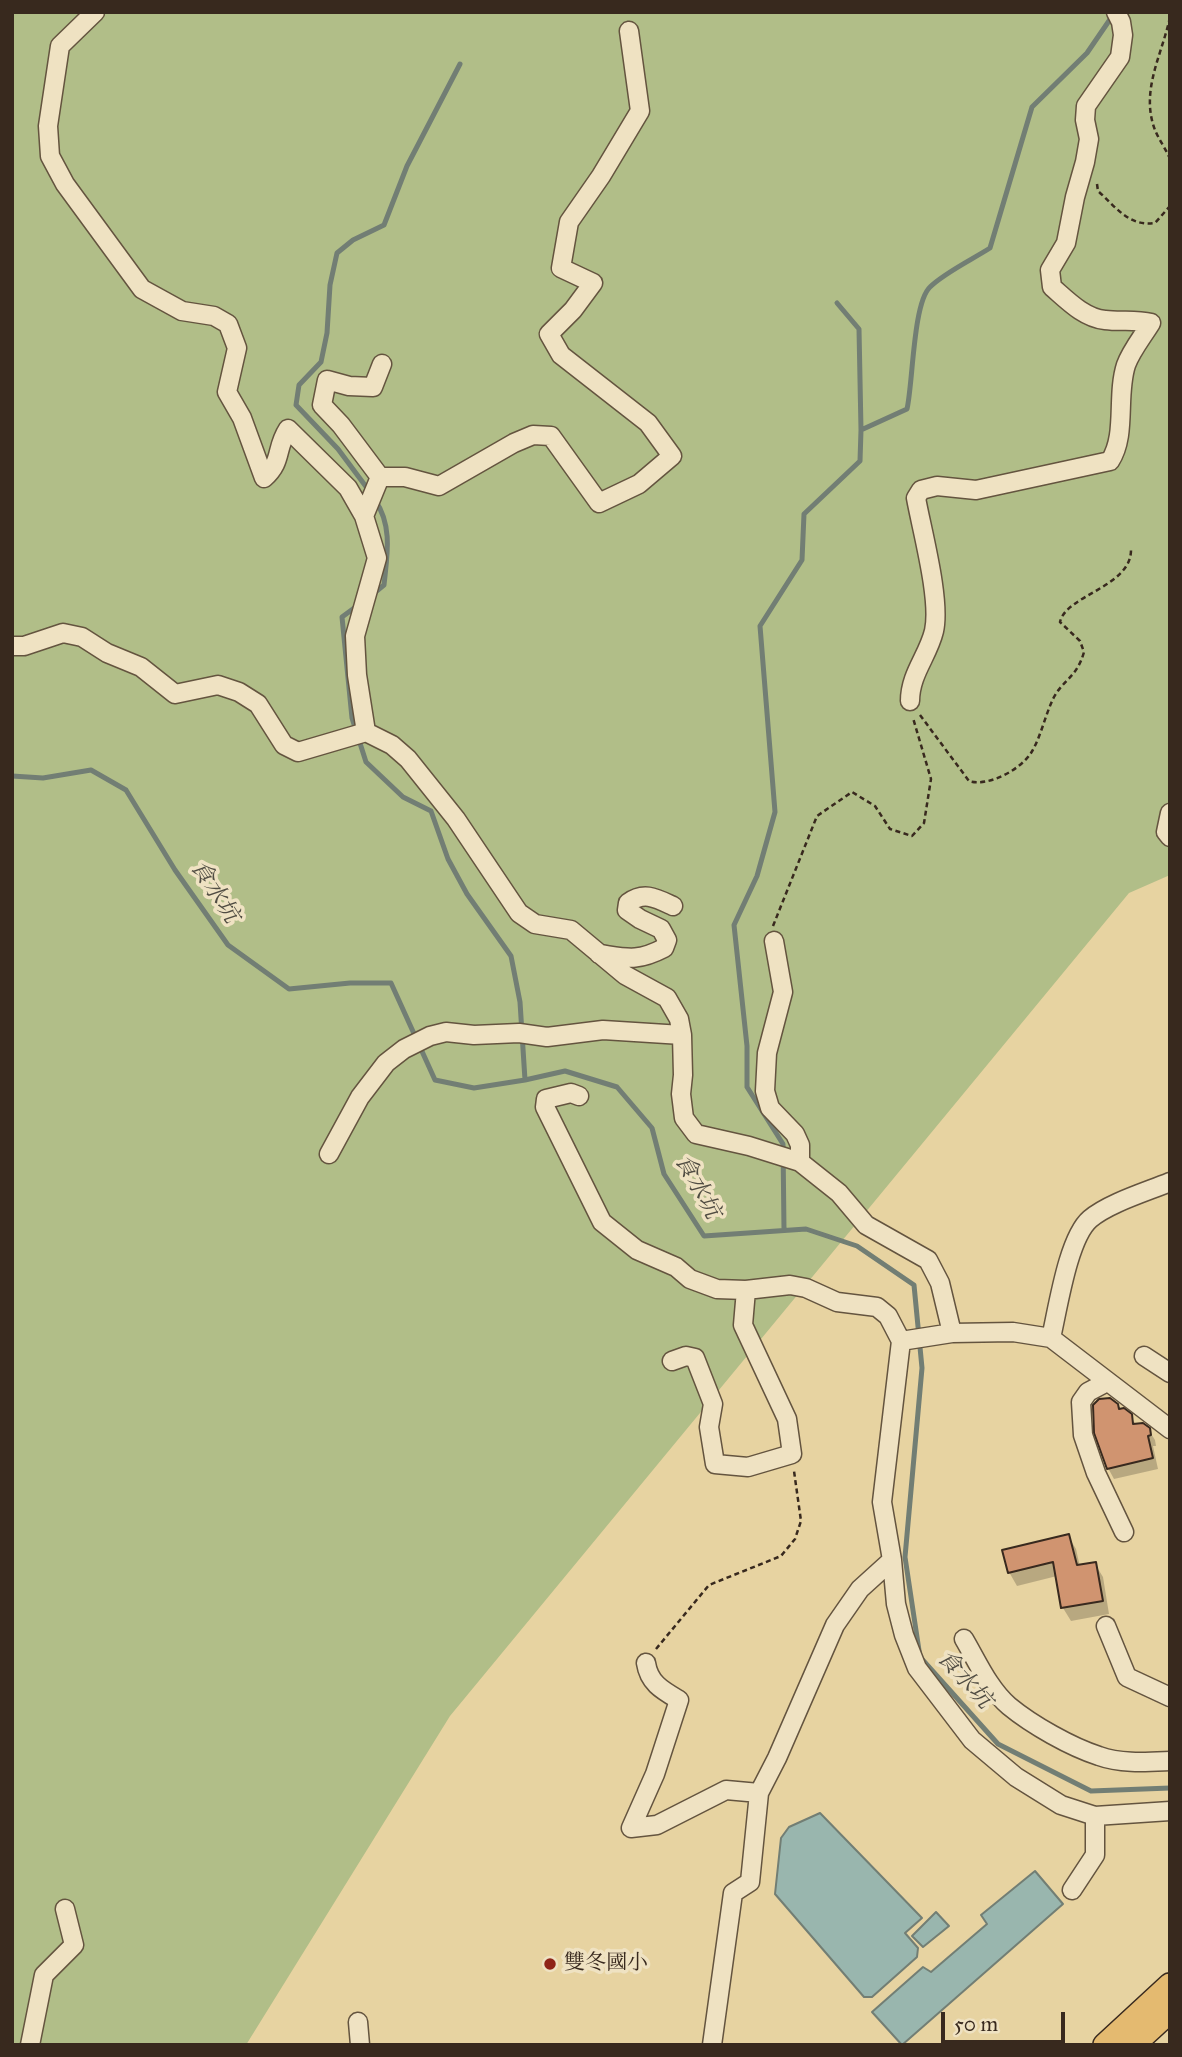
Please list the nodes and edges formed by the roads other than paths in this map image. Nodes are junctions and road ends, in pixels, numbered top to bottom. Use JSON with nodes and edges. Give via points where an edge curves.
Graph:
{"nodes":[{"id":1,"x":95,"y":12,"type":"edge"},
{"id":2,"x":1119,"y":17,"type":"edge"},
{"id":3,"x":629,"y":30,"type":"dead end"},
{"id":4,"x":382,"y":364,"type":"dead end"},
{"id":5,"x":378,"y":481,"type":"junction"},
{"id":6,"x":366,"y":512,"type":"junction"},
{"id":7,"x":12,"y":646,"type":"edge"},
{"id":8,"x":910,"y":701,"type":"road end"},
{"id":9,"x":366,"y":732,"type":"junction"},
{"id":10,"x":1170,"y":813,"type":"edge"},
{"id":11,"x":1170,"y":837,"type":"edge"},
{"id":12,"x":673,"y":906,"type":"dead end"},
{"id":13,"x":774,"y":941,"type":"road end"},
{"id":14,"x":599,"y":954,"type":"junction"},
{"id":15,"x":681,"y":1035,"type":"junction"},
{"id":16,"x":579,"y":1096,"type":"dead end"},
{"id":17,"x":329,"y":1153,"type":"dead end"},
{"id":18,"x":792,"y":1159,"type":"junction"},
{"id":19,"x":1170,"y":1182,"type":"edge"},
{"id":20,"x":747,"y":1290,"type":"junction"},
{"id":21,"x":952,"y":1333,"type":"junction"},
{"id":22,"x":1051,"y":1338,"type":"junction"},
{"id":23,"x":901,"y":1341,"type":"junction"},
{"id":24,"x":1144,"y":1356,"type":"dead end"},
{"id":25,"x":673,"y":1361,"type":"dead end"},
{"id":26,"x":1170,"y":1373,"type":"edge"},
{"id":27,"x":1107,"y":1382,"type":"junction"},
{"id":28,"x":1170,"y":1429,"type":"edge"},
{"id":29,"x":1124,"y":1532,"type":"dead end"},
{"id":30,"x":892,"y":1560,"type":"junction"},
{"id":31,"x":1106,"y":1626,"type":"dead end"},
{"id":32,"x":964,"y":1639,"type":"dead end"},
{"id":33,"x":646,"y":1663,"type":"road end"},
{"id":34,"x":1170,"y":1697,"type":"edge"},
{"id":35,"x":1170,"y":1761,"type":"edge"},
{"id":36,"x":759,"y":1793,"type":"junction"},
{"id":37,"x":1170,"y":1811,"type":"edge"},
{"id":38,"x":1095,"y":1816,"type":"junction"},
{"id":39,"x":1072,"y":1890,"type":"dead end"},
{"id":40,"x":65,"y":1909,"type":"dead end"},
{"id":41,"x":1170,"y":1985,"type":"edge"},
{"id":42,"x":1170,"y":2011,"type":"edge"},
{"id":43,"x":358,"y":2022,"type":"dead end"},
{"id":44,"x":30,"y":2045,"type":"edge"},
{"id":45,"x":360,"y":2045,"type":"edge"},
{"id":46,"x":712,"y":2045,"type":"edge"},
{"id":47,"x":1105,"y":2045,"type":"edge"},
{"id":48,"x":1133,"y":2045,"type":"edge"}],
"edges":[{"from":1,"to":6,"type":"street","via":[[60,46],[48,126],[50,156],[65,184],[142,289],[183,312],[214,316],[228,324],[237,348],[228,393],[264,478],[276,468],[288,429]]},
{"from":2,"to":8,"type":"street","via":[[1123,35],[1120,57],[1086,106],[1089,139],[1085,162],[1066,243],[1050,270],[1052,288],[1081,311],[1103,320],[1151,323],[1126,364],[1117,450],[1110,461],[976,490],[937,486],[920,490],[916,498],[937,611],[933,633],[910,686]]},
{"from":3,"to":5,"type":"street","via":[[640,111],[569,222],[561,268],[593,283],[549,334],[561,355],[648,423],[672,456],[639,484],[599,503],[551,436],[533,435],[514,443],[439,486],[405,477]]},
{"from":4,"to":5,"type":"street","via":[[373,387],[327,380],[322,405]]},
{"from":5,"to":6,"type":"street"},
{"from":6,"to":9,"type":"street","via":[[377,558],[355,636]]},
{"from":7,"to":9,"type":"street","via":[[63,633],[82,637],[141,667],[174,694],[218,685],[239,692],[258,704],[284,745],[298,752]]},
{"from":9,"to":14,"type":"street","via":[[408,759],[456,819],[519,913],[535,924],[571,930]]},
{"from":10,"to":11,"type":"street","via":[[1166,831]]},
{"from":12,"to":14,"type":"street","via":[[652,896],[628,903],[627,910],[661,929],[667,940],[664,948],[636,958]]},
{"from":13,"to":18,"type":"street","via":[[783,992],[768,1053],[765,1091],[771,1108],[800,1145]]},
{"from":14,"to":15,"type":"street","via":[[625,975],[667,998],[679,1018]]},
{"from":15,"to":17,"type":"street","via":[[603,1030],[547,1037],[525,1033],[430,1035],[386,1063],[360,1097]]},
{"from":15,"to":18,"type":"street","via":[[684,1118],[696,1134]]},
{"from":16,"to":20,"type":"street","via":[[571,1093],[546,1099],[545,1107],[602,1222],[637,1250],[676,1267],[690,1279],[717,1289]]},
{"from":18,"to":21,"type":"street","via":[[839,1193],[866,1225],[928,1260],[940,1283]]},
{"from":19,"to":22,"type":"street","via":[[1089,1220],[1074,1243]]},
{"from":20,"to":23,"type":"street","via":[[790,1285],[837,1302],[877,1307],[888,1316]]},
{"from":20,"to":25,"type":"street","via":[[743,1325],[787,1419],[792,1454],[748,1468],[715,1464],[709,1427],[713,1404],[695,1358]]},
{"from":21,"to":22,"type":"street","via":[[1013,1332]]},
{"from":21,"to":23,"type":"street"},
{"from":22,"to":27,"type":"street"},
{"from":23,"to":30,"type":"street","via":[[882,1502]]},
{"from":24,"to":26,"type":"street"},
{"from":27,"to":28,"type":"street"},
{"from":27,"to":29,"type":"street","via":[[1088,1392],[1081,1402],[1083,1435]]},
{"from":30,"to":36,"type":"street","via":[[860,1589],[835,1625]]},
{"from":30,"to":38,"type":"street","via":[[896,1604],[917,1668],[972,1740],[1016,1777],[1060,1805]]},
{"from":31,"to":34,"type":"street","via":[[1127,1677]]},
{"from":32,"to":35,"type":"street","via":[[1008,1706],[1059,1738],[1100,1757]]},
{"from":33,"to":36,"type":"street","via":[[647,1675],[657,1687],[678,1700],[655,1774],[631,1828],[657,1825],[726,1790]]},
{"from":36,"to":46,"type":"street","via":[[750,1882],[733,1893]]},
{"from":37,"to":38,"type":"street"},
{"from":38,"to":39,"type":"street","via":[[1095,1855]]},
{"from":40,"to":44,"type":"street","via":[[74,1945],[44,1975]]},
{"from":41,"to":47,"type":"main road"},
{"from":42,"to":48,"type":"main road"},
{"from":43,"to":45,"type":"street"}]}
